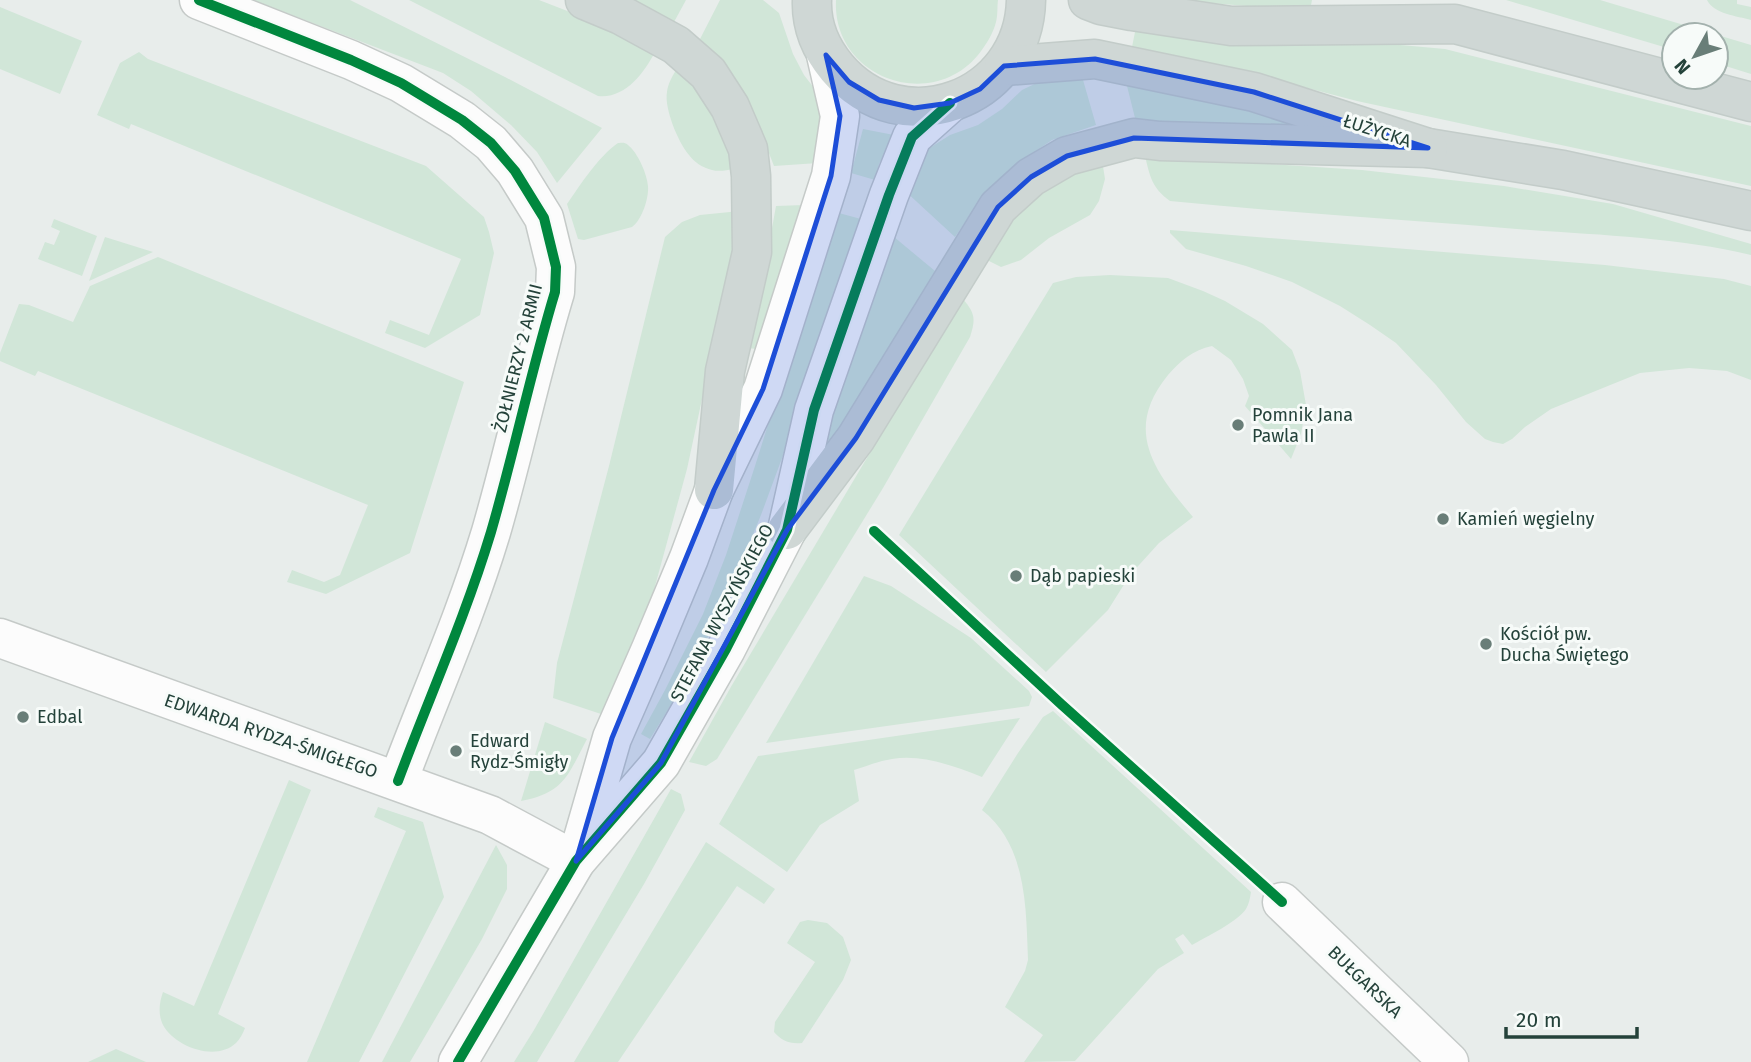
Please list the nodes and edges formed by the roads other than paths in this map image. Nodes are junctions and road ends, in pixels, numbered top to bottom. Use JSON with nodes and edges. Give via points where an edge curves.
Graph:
{"nodes":[{"id":1,"x":199,"y":0,"type":"edge"},
{"id":2,"x":585,"y":0,"type":"edge"},
{"id":3,"x":1026,"y":0,"type":"edge"},
{"id":4,"x":1088,"y":0,"type":"edge"},
{"id":5,"x":1366,"y":0,"type":"edge"},
{"id":6,"x":805,"y":3,"type":"edge"},
{"id":7,"x":1455,"y":24,"type":"junction"},
{"id":8,"x":826,"y":55,"type":"junction"},
{"id":9,"x":1004,"y":66,"type":"junction"},
{"id":10,"x":1751,"y":102,"type":"edge"},
{"id":11,"x":950,"y":103,"type":"junction"},
{"id":12,"x":1428,"y":148,"type":"junction"},
{"id":13,"x":1751,"y":211,"type":"edge"},
{"id":14,"x":714,"y":490,"type":"junction"},
{"id":15,"x":787,"y":530,"type":"junction"},
{"id":16,"x":0,"y":638,"type":"edge"},
{"id":17,"x":398,"y":781,"type":"junction"},
{"id":18,"x":576,"y":861,"type":"junction"},
{"id":19,"x":1282,"y":902,"type":"dead end"},
{"id":20,"x":458,"y":1062,"type":"edge"},
{"id":21,"x":1449,"y":1062,"type":"edge"}],
"edges":[{"from":1,"to":17,"type":"street","name":"ŻOŁNIERZY 2 ARMII","via":[[351,60],[401,83],[462,120],[516,171],[544,219],[554,256],[555,292],[491,531],[455,639]]},
{"from":2,"to":14,"type":"main road","via":[[676,46],[708,74],[730,107],[748,149],[752,252],[725,371]]},
{"from":3,"to":9,"type":"main road","via":[[1020,36]]},
{"from":4,"to":7,"type":"main road","via":[[1231,26]]},
{"from":5,"to":7,"type":"main road"},
{"from":6,"to":8,"type":"main road"},
{"from":7,"to":10,"type":"main road"},
{"from":8,"to":11,"type":"main road","via":[[849,82],[880,100],[914,108]]},
{"from":8,"to":14,"type":"street","name":"STEFANA WYSZYŃSKIEGO","via":[[839,116],[831,176],[763,390]]},
{"from":9,"to":11,"type":"main road","via":[[980,89]]},
{"from":9,"to":12,"type":"main road","name":"ŁUŻYCKA","via":[[1095,59],[1254,92]]},
{"from":11,"to":15,"type":"street","name":"STEFANA WYSZYŃSKIEGO","via":[[912,137],[886,203],[814,410]]},
{"from":12,"to":13,"type":"main road","name":"ŁUŻYCKA","via":[[1563,170]]},
{"from":12,"to":15,"type":"main road","via":[[1134,138],[1067,156],[1031,177],[998,207],[856,438]]},
{"from":14,"to":18,"type":"street","name":"STEFANA WYSZYŃSKIEGO","via":[[612,737]]},
{"from":15,"to":18,"type":"street","name":"STEFANA WYSZYŃSKIEGO","via":[[661,763]]},
{"from":16,"to":17,"type":"street","name":"EDWARDA RYDZA-ŚMIGŁEGO"},
{"from":17,"to":18,"type":"street","name":"EDWARDA RYDZA-ŚMIGŁEGO","via":[[490,815]]},
{"from":18,"to":20,"type":"street","name":"STEFANA WYSZYŃSKIEGO"},
{"from":19,"to":21,"type":"street","name":"BUŁGARSKA"}]}
